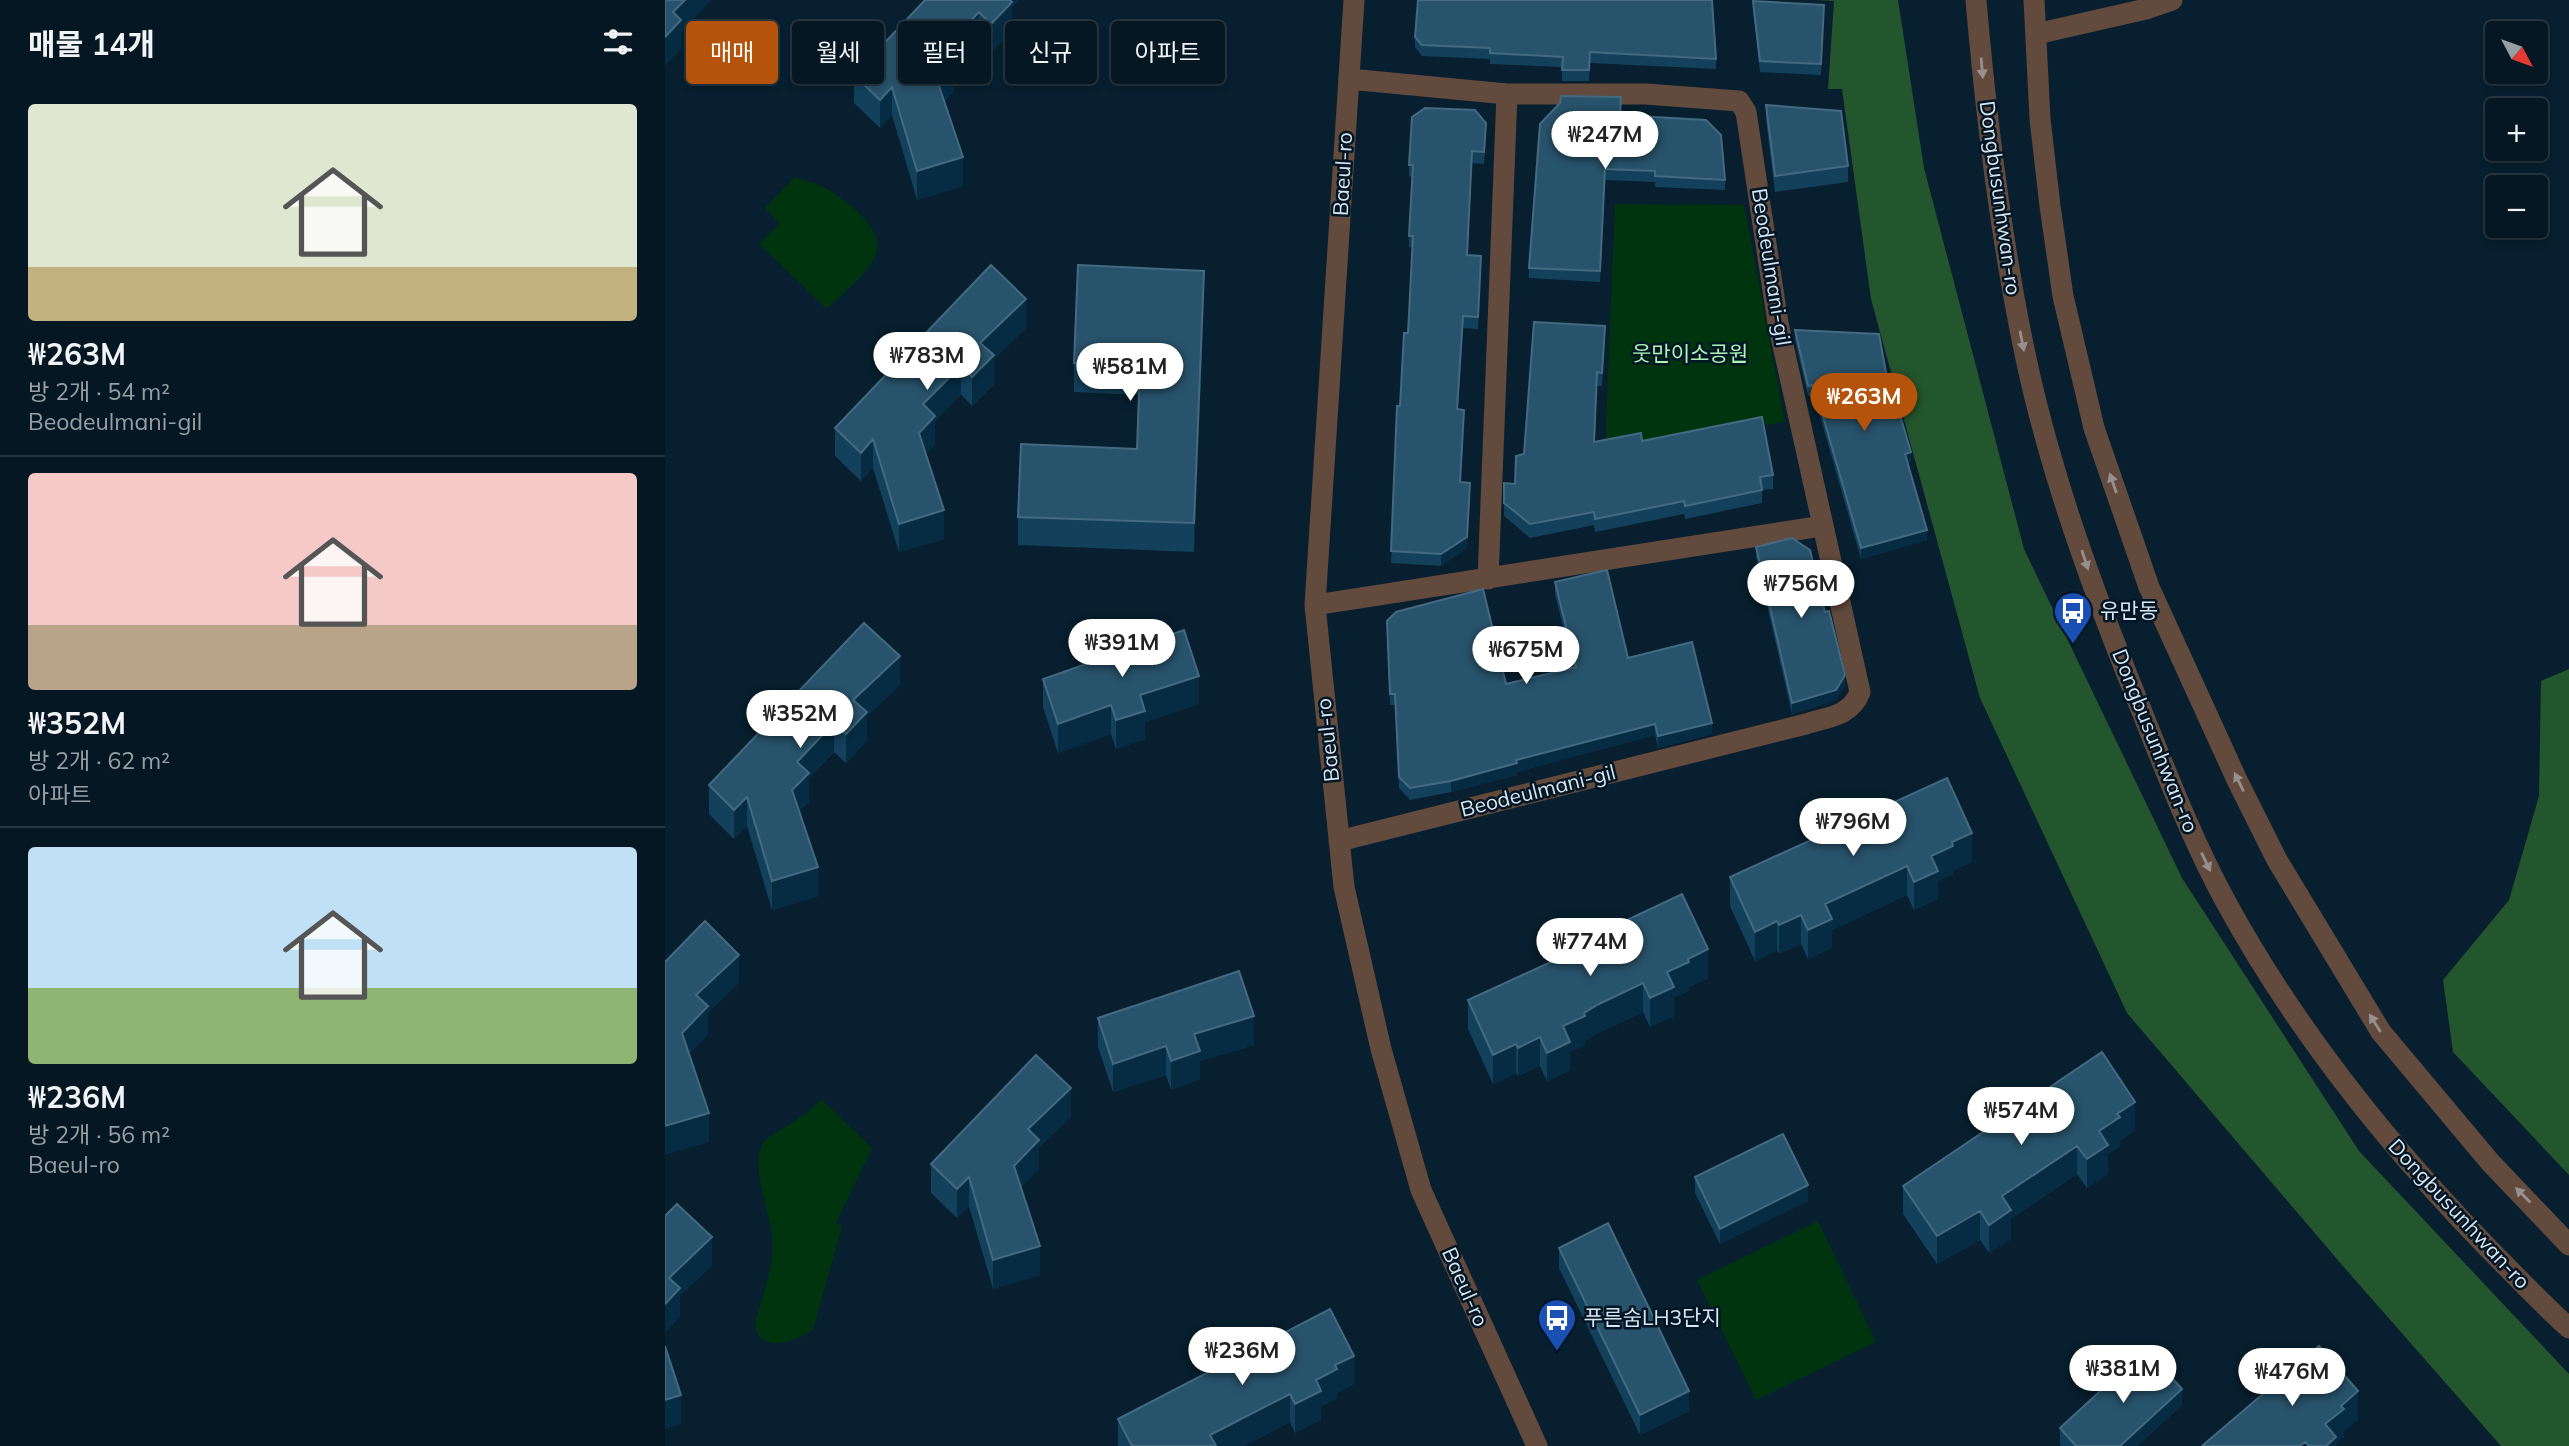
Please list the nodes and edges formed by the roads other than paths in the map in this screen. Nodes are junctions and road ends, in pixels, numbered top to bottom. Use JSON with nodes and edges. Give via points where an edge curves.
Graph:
{"nodes":[{"id":1,"x":1354,"y":0,"type":"edge"},
{"id":2,"x":1976,"y":0,"type":"edge"},
{"id":3,"x":2034,"y":0,"type":"edge"},
{"id":4,"x":2172,"y":0,"type":"edge"},
{"id":5,"x":2036,"y":33,"type":"junction"},
{"id":6,"x":1349,"y":79,"type":"junction"},
{"id":7,"x":1507,"y":94,"type":"junction"},
{"id":8,"x":1822,"y":526,"type":"junction"},
{"id":9,"x":1488,"y":579,"type":"junction"},
{"id":10,"x":1315,"y":605,"type":"junction"},
{"id":11,"x":1339,"y":841,"type":"junction"},
{"id":12,"x":2569,"y":1245,"type":"edge"},
{"id":13,"x":2569,"y":1328,"type":"edge"},
{"id":14,"x":1537,"y":1446,"type":"edge"}],
"edges":[{"from":1,"to":6,"type":"street","name":"Baeul-ro"},
{"from":2,"to":13,"type":"street","name":"Dongbusunhwan-ro","one_way":true,"via":[[2001,224],[2045,438],[2099,605],[2184,817],[2227,904],[2337,1072],[2438,1197]]},
{"from":3,"to":5,"type":"street"},
{"from":4,"to":5,"type":"street"},
{"from":12,"to":5,"type":"street","one_way":true,"via":[[2490,1162],[2381,1032],[2277,860],[2149,587],[2094,428],[2063,296],[2040,119]]},
{"from":6,"to":7,"type":"street","name":"Beodeulmani-gil"},
{"from":6,"to":10,"type":"street","name":"Baeul-ro"},
{"from":7,"to":8,"type":"street","name":"Beodeulmani-gil","via":[[1646,94],[1739,101],[1747,112],[1778,323]]},
{"from":7,"to":9,"type":"street"},
{"from":8,"to":9,"type":"street"},
{"from":8,"to":11,"type":"street","name":"Beodeulmani-gil","via":[[1860,692],[1855,705],[1846,711]]},
{"from":9,"to":10,"type":"street"},
{"from":10,"to":11,"type":"street","name":"Baeul-ro"},
{"from":11,"to":14,"type":"street","name":"Baeul-ro","via":[[1344,887],[1381,1049],[1421,1190]]}]}
